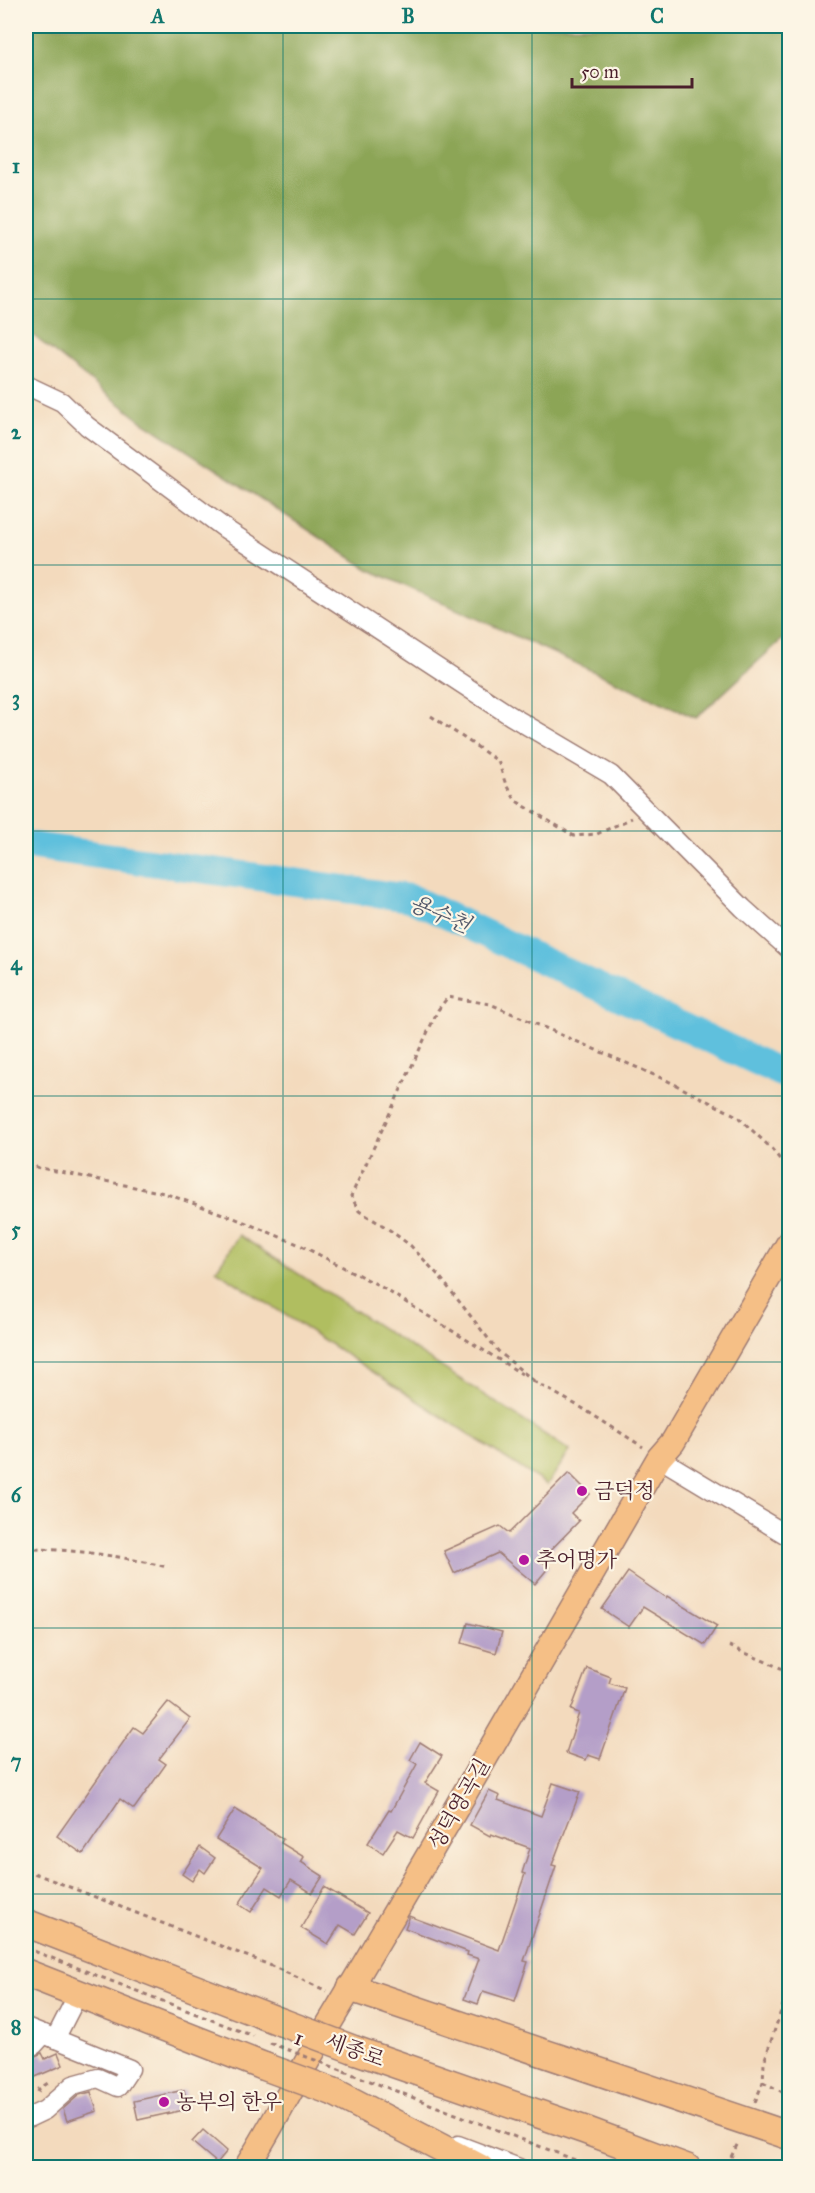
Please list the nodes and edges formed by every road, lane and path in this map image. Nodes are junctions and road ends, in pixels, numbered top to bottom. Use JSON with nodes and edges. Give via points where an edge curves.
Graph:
{"nodes":[{"id":1,"x":26,"y":385,"type":"edge"},
{"id":2,"x":431,"y":716,"type":"dead end"},
{"id":3,"x":647,"y":810,"type":"junction"},
{"id":4,"x":789,"y":950,"type":"edge"},
{"id":5,"x":26,"y":1165,"type":"edge"},
{"id":6,"x":789,"y":1172,"type":"edge"},
{"id":7,"x":789,"y":1241,"type":"edge"},
{"id":8,"x":534,"y":1381,"type":"junction"},
{"id":9,"x":666,"y":1450,"type":"junction"},
{"id":10,"x":789,"y":1537,"type":"edge"},
{"id":11,"x":26,"y":1549,"type":"edge"},
{"id":12,"x":167,"y":1567,"type":"dead end"},
{"id":13,"x":729,"y":1646,"type":"dead end"},
{"id":14,"x":789,"y":1672,"type":"edge"},
{"id":15,"x":26,"y":1870,"type":"edge"},
{"id":16,"x":26,"y":1923,"type":"edge"},
{"id":17,"x":26,"y":1948,"type":"edge"},
{"id":18,"x":26,"y":1973,"type":"edge"},
{"id":19,"x":789,"y":1983,"type":"edge"},
{"id":20,"x":347,"y":1993,"type":"junction"},
{"id":21,"x":78,"y":1994,"type":"junction"},
{"id":22,"x":26,"y":2027,"type":"edge"},
{"id":23,"x":50,"y":2037,"type":"junction"},
{"id":24,"x":259,"y":2038,"type":"dead end"},
{"id":25,"x":271,"y":2044,"type":"junction"},
{"id":26,"x":26,"y":2049,"type":"edge"},
{"id":27,"x":344,"y":2071,"type":"junction"},
{"id":28,"x":763,"y":2082,"type":"junction"},
{"id":29,"x":465,"y":2088,"type":"junction"},
{"id":30,"x":789,"y":2096,"type":"edge"},
{"id":31,"x":375,"y":2114,"type":"junction"},
{"id":32,"x":26,"y":2119,"type":"edge"},
{"id":33,"x":748,"y":2121,"type":"junction"},
{"id":34,"x":789,"y":2136,"type":"edge"},
{"id":35,"x":731,"y":2157,"type":"dead end"},
{"id":36,"x":246,"y":2168,"type":"edge"},
{"id":37,"x":480,"y":2168,"type":"edge"},
{"id":38,"x":519,"y":2168,"type":"edge"},
{"id":39,"x":596,"y":2168,"type":"edge"},
{"id":40,"x":657,"y":2168,"type":"edge"},
{"id":41,"x":687,"y":2168,"type":"edge"}],
"edges":[{"from":1,"to":3,"type":"street","via":[[62,402],[87,426],[227,530],[511,716],[611,775]]},
{"from":2,"to":3,"type":"path","via":[[498,761],[516,801],[574,836],[597,834]]},
{"from":3,"to":4,"type":"street"},
{"from":5,"to":8,"type":"path","via":[[164,1193],[300,1245],[378,1285]]},
{"from":6,"to":8,"type":"path","via":[[771,1148],[737,1116],[490,1004],[448,997],[438,1010],[351,1196],[359,1211],[411,1246],[498,1352]]},
{"from":7,"to":9,"type":"main road","name":"성덕영곡길"},
{"from":8,"to":9,"type":"path"},
{"from":9,"to":10,"type":"street"},
{"from":9,"to":20,"type":"main road","name":"성덕영곡길"},
{"from":11,"to":12,"type":"path","via":[[86,1552]]},
{"from":13,"to":14,"type":"path"},
{"from":15,"to":20,"type":"path"},
{"from":16,"to":25,"type":"highway","name":"세종로","number":"1"},
{"from":17,"to":24,"type":"path"},
{"from":18,"to":21,"type":"highway","name":"세종로","number":"1"},
{"from":19,"to":28,"type":"path","via":[[764,2062]]},
{"from":20,"to":33,"type":"highway"},
{"from":20,"to":36,"type":"main road","name":"성덕영곡길"},
{"from":21,"to":23,"type":"street"},
{"from":21,"to":25,"type":"highway","name":"세종로","number":"1"},
{"from":22,"to":23,"type":"street"},
{"from":23,"to":26,"type":"street"},
{"from":23,"to":32,"type":"street","via":[[130,2069],[118,2087],[98,2078],[73,2085],[45,2110]]},
{"from":25,"to":27,"type":"highway","name":"세종로","number":"1","bridge":true},
{"from":25,"to":27,"type":"highway","name":"세종로","number":"1","bridge":true},
{"from":25,"to":27,"type":"path","name":"1","bridge":true},
{"from":27,"to":29,"type":"highway","name":"세종로","number":"1"},
{"from":27,"to":31,"type":"highway","name":"세종로","number":"1"},
{"from":27,"to":39,"type":"path","name":"1"},
{"from":28,"to":30,"type":"path"},
{"from":28,"to":33,"type":"path"},
{"from":29,"to":40,"type":"street"},
{"from":29,"to":41,"type":"highway","name":"세종로","number":"1"},
{"from":31,"to":37,"type":"highway","name":"세종로","number":"1"},
{"from":31,"to":38,"type":"street"},
{"from":33,"to":34,"type":"highway"},
{"from":33,"to":35,"type":"path"}]}
